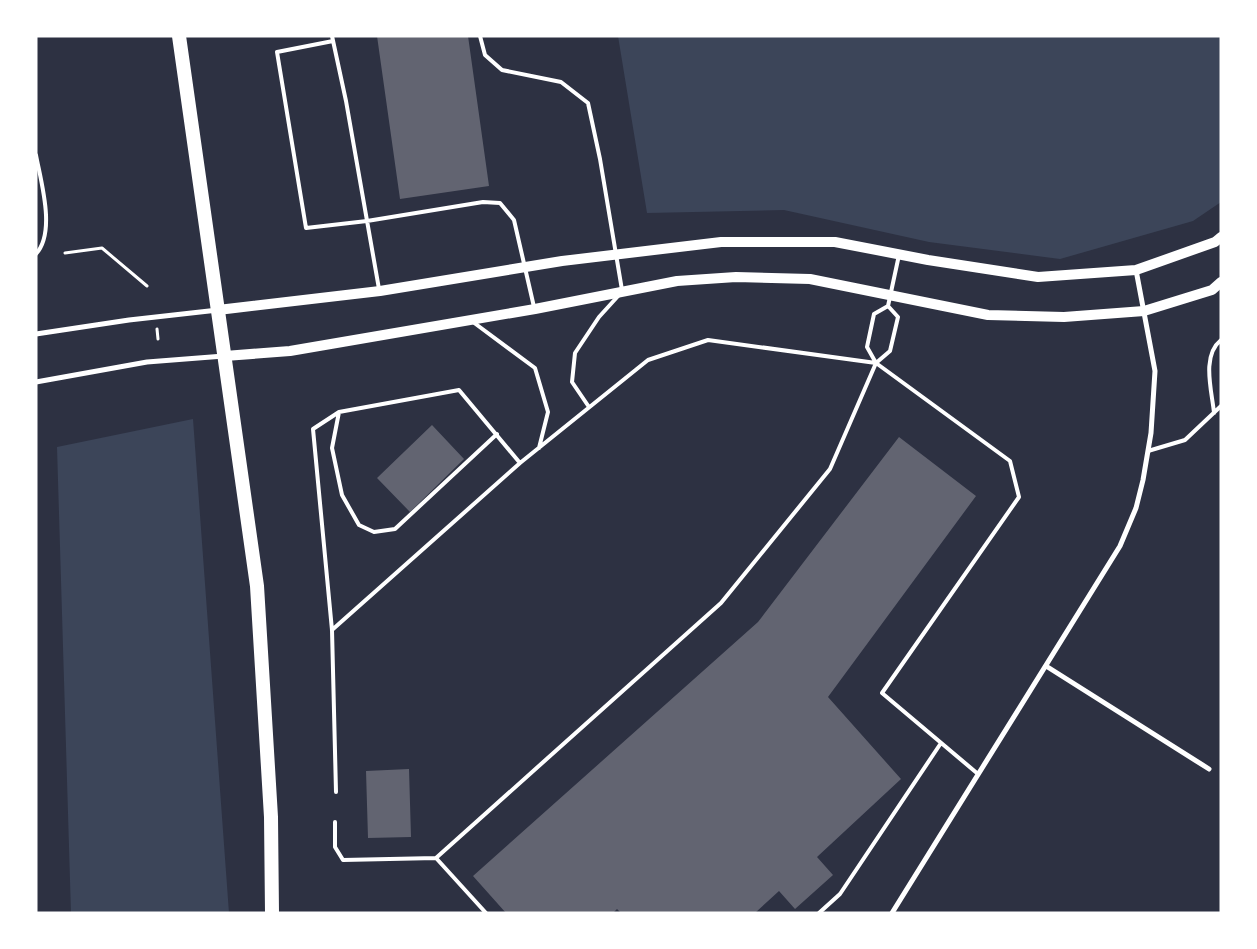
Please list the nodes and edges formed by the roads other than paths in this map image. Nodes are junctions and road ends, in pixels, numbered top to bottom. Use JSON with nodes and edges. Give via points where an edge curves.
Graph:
{"nodes":[{"id":1,"x":179,"y":36,"type":"edge"},
{"id":2,"x":480,"y":36,"type":"edge"},
{"id":3,"x":332,"y":38,"type":"edge"},
{"id":4,"x":36,"y":155,"type":"edge"},
{"id":5,"x":367,"y":221,"type":"junction"},
{"id":6,"x":1221,"y":237,"type":"edge"},
{"id":7,"x":36,"y":254,"type":"edge"},
{"id":8,"x":617,"y":254,"type":"junction"},
{"id":9,"x":899,"y":255,"type":"junction"},
{"id":10,"x":525,"y":267,"type":"junction"},
{"id":11,"x":1136,"y":270,"type":"junction"},
{"id":12,"x":1221,"y":282,"type":"edge"},
{"id":13,"x":380,"y":291,"type":"junction"},
{"id":14,"x":622,"y":292,"type":"junction"},
{"id":15,"x":891,"y":294,"type":"junction"},
{"id":16,"x":888,"y":306,"type":"junction"},
{"id":17,"x":535,"y":309,"type":"junction"},
{"id":18,"x":218,"y":310,"type":"junction"},
{"id":19,"x":1144,"y":311,"type":"junction"},
{"id":20,"x":469,"y":319,"type":"junction"},
{"id":21,"x":36,"y":334,"type":"edge"},
{"id":22,"x":1221,"y":340,"type":"edge"},
{"id":23,"x":225,"y":356,"type":"junction"},
{"id":24,"x":876,"y":364,"type":"junction"},
{"id":25,"x":36,"y":382,"type":"edge"},
{"id":26,"x":1221,"y":406,"type":"edge"},
{"id":27,"x":589,"y":407,"type":"junction"},
{"id":28,"x":340,"y":412,"type":"junction"},
{"id":29,"x":1214,"y":413,"type":"junction"},
{"id":30,"x":497,"y":434,"type":"junction"},
{"id":31,"x":539,"y":448,"type":"junction"},
{"id":32,"x":1148,"y":451,"type":"junction"},
{"id":33,"x":520,"y":463,"type":"junction"},
{"id":34,"x":332,"y":630,"type":"junction"},
{"id":35,"x":1046,"y":666,"type":"junction"},
{"id":36,"x":941,"y":743,"type":"junction"},
{"id":37,"x":1209,"y":769,"type":"dead end"},
{"id":38,"x":978,"y":774,"type":"junction"},
{"id":39,"x":336,"y":792,"type":"dead end"},
{"id":40,"x":335,"y":822,"type":"dead end"},
{"id":41,"x":436,"y":858,"type":"junction"},
{"id":42,"x":272,"y":913,"type":"edge"},
{"id":43,"x":486,"y":913,"type":"edge"},
{"id":44,"x":819,"y":913,"type":"edge"},
{"id":45,"x":892,"y":913,"type":"edge"}],
"edges":[{"from":1,"to":18,"type":"highway"},
{"from":2,"to":8,"type":"lane","via":[[485,55],[502,70],[561,82],[588,103]]},
{"from":3,"to":5,"type":"lane"},
{"from":3,"to":5,"type":"lane","via":[[277,52],[306,228]]},
{"from":4,"to":7,"type":"lane","via":[[47,223],[44,243]]},
{"from":5,"to":10,"type":"lane","via":[[483,202],[500,203],[514,220]]},
{"from":5,"to":13,"type":"lane"},
{"from":6,"to":11,"type":"main road","via":[[1206,246]]},
{"from":8,"to":9,"type":"main road","via":[[730,242],[835,242]]},
{"from":8,"to":10,"type":"main road"},
{"from":8,"to":14,"type":"lane"},
{"from":9,"to":11,"type":"main road","via":[[1038,277]]},
{"from":9,"to":15,"type":"lane"},
{"from":10,"to":13,"type":"main road"},
{"from":10,"to":17,"type":"lane"},
{"from":11,"to":19,"type":"street"},
{"from":12,"to":19,"type":"main road","via":[[1212,290]]},
{"from":13,"to":18,"type":"main road"},
{"from":14,"to":15,"type":"main road","via":[[677,281],[736,277],[810,279]]},
{"from":14,"to":17,"type":"main road"},
{"from":14,"to":27,"type":"lane","via":[[599,316],[575,353],[572,382]]},
{"from":15,"to":16,"type":"lane"},
{"from":15,"to":19,"type":"main road","via":[[988,315],[1064,317]]},
{"from":16,"to":24,"type":"lane","via":[[874,314],[867,347]]},
{"from":16,"to":24,"type":"lane","via":[[898,317],[890,352]]},
{"from":17,"to":20,"type":"main road"},
{"from":18,"to":21,"type":"street"},
{"from":18,"to":23,"type":"highway"},
{"from":19,"to":32,"type":"street","via":[[1155,371]]},
{"from":20,"to":23,"type":"main road","via":[[290,351]]},
{"from":20,"to":31,"type":"lane","via":[[534,368],[548,412]]},
{"from":22,"to":29,"type":"lane","via":[[1214,345],[1209,364]]},
{"from":23,"to":25,"type":"street","via":[[147,362]]},
{"from":23,"to":42,"type":"highway","via":[[257,586],[271,817]]},
{"from":24,"to":27,"type":"lane","via":[[708,340],[648,360]]},
{"from":24,"to":36,"type":"lane","via":[[1010,461],[1018,497],[882,693]]},
{"from":24,"to":41,"type":"lane","via":[[830,469],[721,603]]},
{"from":26,"to":29,"type":"lane"},
{"from":27,"to":31,"type":"lane"},
{"from":28,"to":30,"type":"lane","via":[[459,390]]},
{"from":28,"to":30,"type":"lane","via":[[332,448],[342,496],[359,525],[374,532],[395,529]]},
{"from":28,"to":34,"type":"lane","via":[[314,429]]},
{"from":29,"to":32,"type":"lane","via":[[1185,440]]},
{"from":30,"to":33,"type":"lane"},
{"from":31,"to":33,"type":"lane"},
{"from":32,"to":35,"type":"street","via":[[1136,508],[1120,546]]},
{"from":33,"to":34,"type":"lane"},
{"from":34,"to":39,"type":"lane"},
{"from":35,"to":37,"type":"street"},
{"from":35,"to":38,"type":"street"},
{"from":36,"to":38,"type":"lane"},
{"from":36,"to":44,"type":"lane","via":[[840,894]]},
{"from":38,"to":45,"type":"street"},
{"from":40,"to":41,"type":"lane","via":[[335,847],[343,860]]},
{"from":41,"to":43,"type":"lane"}]}
